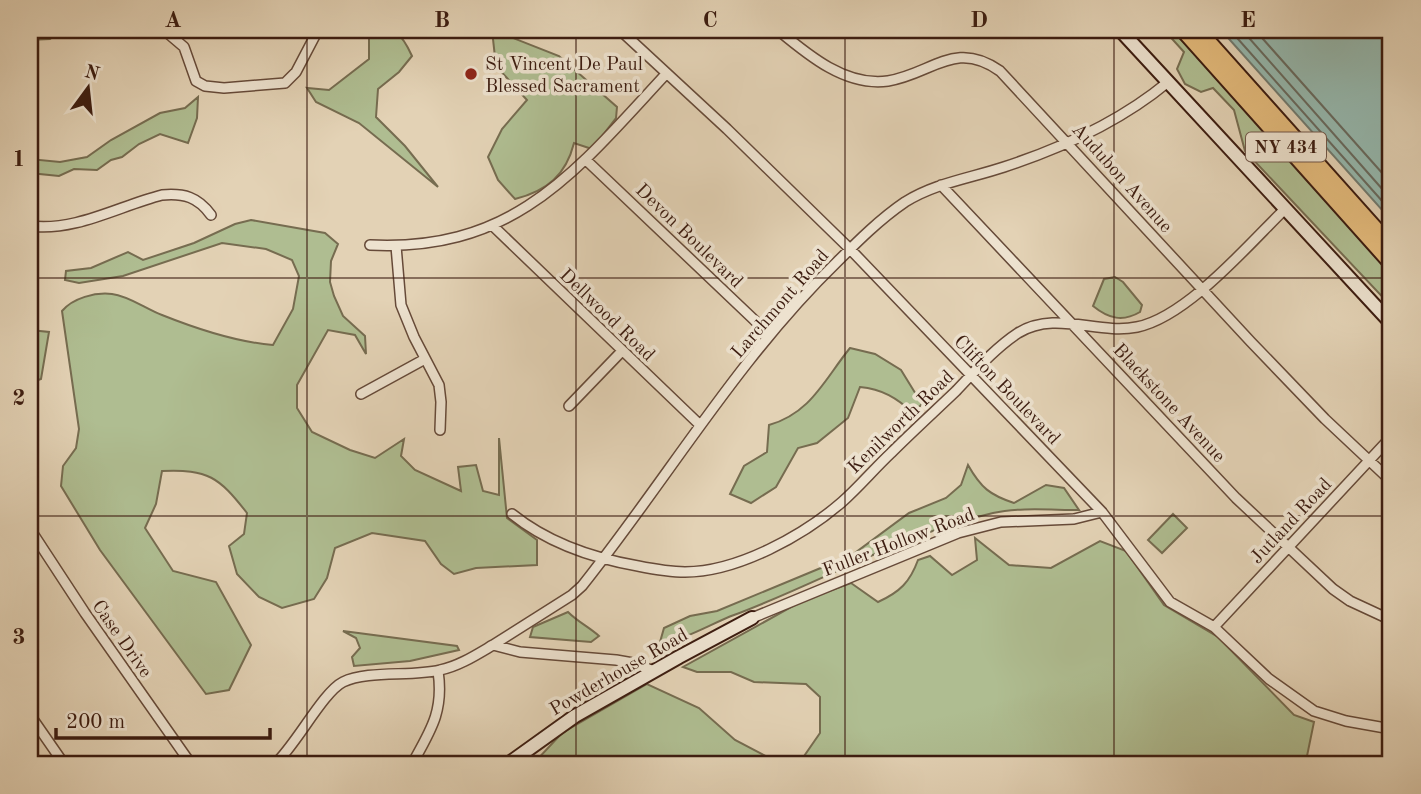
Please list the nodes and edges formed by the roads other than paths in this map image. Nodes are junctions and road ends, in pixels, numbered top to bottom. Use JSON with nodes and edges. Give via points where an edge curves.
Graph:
{"nodes":[{"id":1,"x":164,"y":30,"type":"edge"},
{"id":2,"x":318,"y":30,"type":"edge"},
{"id":3,"x":620,"y":30,"type":"edge"},
{"id":4,"x":778,"y":30,"type":"edge"},
{"id":5,"x":1120,"y":30,"type":"edge"},
{"id":6,"x":1183,"y":30,"type":"edge"},
{"id":7,"x":1198,"y":30,"type":"edge"},
{"id":8,"x":666,"y":74,"type":"junction"},
{"id":9,"x":1168,"y":82,"type":"junction"},
{"id":10,"x":1068,"y":143,"type":"junction"},
{"id":11,"x":586,"y":160,"type":"junction"},
{"id":12,"x":941,"y":185,"type":"junction"},
{"id":13,"x":1285,"y":209,"type":"junction"},
{"id":14,"x":211,"y":215,"type":"dead end"},
{"id":15,"x":30,"y":226,"type":"edge"},
{"id":16,"x":493,"y":226,"type":"junction"},
{"id":17,"x":370,"y":245,"type":"dead end"},
{"id":18,"x":396,"y":246,"type":"junction"},
{"id":19,"x":1391,"y":246,"type":"edge"},
{"id":20,"x":850,"y":249,"type":"junction"},
{"id":21,"x":1391,"y":263,"type":"edge"},
{"id":22,"x":1202,"y":289,"type":"junction"},
{"id":23,"x":1391,"y":323,"type":"edge"},
{"id":24,"x":1072,"y":324,"type":"junction"},
{"id":25,"x":769,"y":334,"type":"junction"},
{"id":26,"x":621,"y":352,"type":"junction"},
{"id":27,"x":425,"y":359,"type":"junction"},
{"id":28,"x":971,"y":375,"type":"junction"},
{"id":29,"x":361,"y":394,"type":"dead end"},
{"id":30,"x":569,"y":407,"type":"dead end"},
{"id":31,"x":700,"y":425,"type":"junction"},
{"id":32,"x":440,"y":430,"type":"dead end"},
{"id":33,"x":1391,"y":437,"type":"edge"},
{"id":34,"x":1369,"y":461,"type":"junction"},
{"id":35,"x":1391,"y":481,"type":"edge"},
{"id":36,"x":1102,"y":512,"type":"junction"},
{"id":37,"x":512,"y":513,"type":"dead end"},
{"id":38,"x":30,"y":529,"type":"edge"},
{"id":39,"x":1288,"y":546,"type":"junction"},
{"id":40,"x":603,"y":559,"type":"junction"},
{"id":41,"x":752,"y":618,"type":"joint"},
{"id":42,"x":1391,"y":620,"type":"edge"},
{"id":43,"x":1214,"y":627,"type":"junction"},
{"id":44,"x":493,"y":645,"type":"junction"},
{"id":45,"x":438,"y":671,"type":"junction"},
{"id":46,"x":654,"y":671,"type":"junction"},
{"id":47,"x":30,"y":715,"type":"edge"},
{"id":48,"x":1391,"y":729,"type":"edge"},
{"id":49,"x":64,"y":764,"type":"edge"},
{"id":50,"x":191,"y":764,"type":"edge"},
{"id":51,"x":275,"y":764,"type":"edge"},
{"id":52,"x":412,"y":764,"type":"edge"},
{"id":53,"x":508,"y":764,"type":"edge"}],
"edges":[{"from":1,"to":2,"type":"street","via":[[184,47],[196,81],[223,88],[285,83],[296,72]]},
{"from":3,"to":8,"type":"street","name":"Clifton Boulevard"},
{"from":4,"to":10,"type":"street","name":"Audubon Avenue","via":[[813,58],[849,76],[869,80],[897,78],[957,57],[984,61],[1010,81]]},
{"from":5,"to":9,"type":"street"},
{"from":6,"to":21,"type":"main road","number":"NY 434"},
{"from":7,"to":19,"type":"main road","number":"NY 434"},
{"from":8,"to":11,"type":"street"},
{"from":8,"to":20,"type":"street","name":"Clifton Boulevard"},
{"from":9,"to":10,"type":"street","name":"Larchmont Road"},
{"from":9,"to":13,"type":"street"},
{"from":10,"to":12,"type":"street","name":"Larchmont Road"},
{"from":10,"to":22,"type":"street","name":"Audubon Avenue"},
{"from":11,"to":16,"type":"street","via":[[530,206]]},
{"from":11,"to":25,"type":"street","name":"Devon Boulevard"},
{"from":12,"to":20,"type":"street","name":"Larchmont Road","via":[[902,204]]},
{"from":12,"to":24,"type":"street","name":"Blackstone Avenue"},
{"from":13,"to":22,"type":"street","name":"Kenilworth Road"},
{"from":13,"to":23,"type":"street"},
{"from":14,"to":15,"type":"street","via":[[194,198],[170,194],[66,225]]},
{"from":16,"to":18,"type":"street","via":[[436,243]]},
{"from":16,"to":26,"type":"street","name":"Dellwood Road"},
{"from":17,"to":18,"type":"street"},
{"from":18,"to":27,"type":"street","via":[[401,305]]},
{"from":20,"to":25,"type":"street","name":"Larchmont Road"},
{"from":20,"to":28,"type":"street","name":"Clifton Boulevard"},
{"from":22,"to":24,"type":"street","name":"Kenilworth Road","via":[[1149,324],[1112,329]]},
{"from":22,"to":34,"type":"street","name":"Audubon Avenue"},
{"from":24,"to":28,"type":"street","name":"Kenilworth Road","via":[[1048,323],[1025,330]]},
{"from":24,"to":39,"type":"street","name":"Blackstone Avenue","via":[[1236,498]]},
{"from":25,"to":31,"type":"street","name":"Larchmont Road"},
{"from":26,"to":30,"type":"street"},
{"from":26,"to":31,"type":"street","name":"Dellwood Road"},
{"from":27,"to":29,"type":"street"},
{"from":27,"to":32,"type":"street","via":[[439,385]]},
{"from":28,"to":36,"type":"street","name":"Clifton Boulevard"},
{"from":28,"to":40,"type":"street","name":"Kenilworth Road","via":[[844,500],[784,543],[707,570],[686,572]]},
{"from":31,"to":40,"type":"street","name":"Larchmont Road"},
{"from":33,"to":34,"type":"street","name":"Jutland Road"},
{"from":34,"to":35,"type":"street","name":"Audubon Avenue"},
{"from":34,"to":39,"type":"street","name":"Jutland Road"},
{"from":36,"to":41,"type":"street","name":"Fuller Hollow Road","via":[[1074,519],[1001,522],[958,533]]},
{"from":36,"to":43,"type":"street","name":"Clifton Boulevard","via":[[1170,602]]},
{"from":37,"to":40,"type":"street","name":"Kenilworth Road","via":[[542,535]]},
{"from":38,"to":50,"type":"street","name":"Case Drive"},
{"from":39,"to":42,"type":"street","name":"Blackstone Avenue","via":[[1333,589]]},
{"from":39,"to":43,"type":"street","name":"Jutland Road"},
{"from":40,"to":44,"type":"street","name":"Larchmont Road","via":[[572,595]]},
{"from":41,"to":46,"type":"street","name":"Powderhouse Road"},
{"from":43,"to":48,"type":"street","name":"Clifton Boulevard","via":[[1269,679],[1314,711]]},
{"from":44,"to":45,"type":"street","name":"Larchmont Road"},
{"from":44,"to":46,"type":"street","via":[[520,652],[616,660]]},
{"from":45,"to":51,"type":"street","name":"Larchmont Road","via":[[345,681]]},
{"from":45,"to":52,"type":"street","via":[[437,716]]},
{"from":46,"to":53,"type":"street","name":"Powderhouse Road","via":[[575,716]]},
{"from":47,"to":49,"type":"street"}]}
